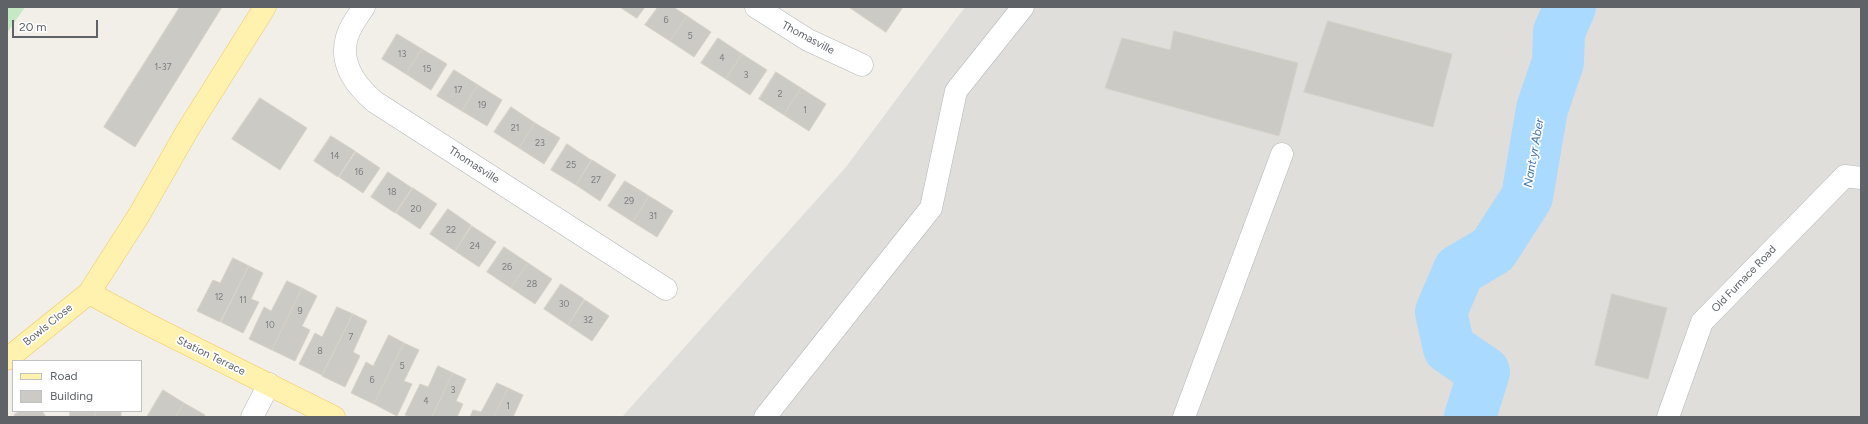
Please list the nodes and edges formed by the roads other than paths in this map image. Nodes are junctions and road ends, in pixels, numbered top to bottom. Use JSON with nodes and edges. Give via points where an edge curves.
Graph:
{"nodes":[{"id":1,"x":265,"y":7,"type":"edge"},
{"id":2,"x":364,"y":7,"type":"edge"},
{"id":3,"x":756,"y":7,"type":"edge"},
{"id":4,"x":1023,"y":7,"type":"edge"},
{"id":5,"x":862,"y":65,"type":"dead end"},
{"id":6,"x":1282,"y":154,"type":"dead end"},
{"id":7,"x":1861,"y":178,"type":"edge"},
{"id":8,"x":666,"y":289,"type":"dead end"},
{"id":9,"x":89,"y":292,"type":"junction"},
{"id":10,"x":7,"y":359,"type":"edge"},
{"id":11,"x":268,"y":384,"type":"junction"},
{"id":12,"x":252,"y":417,"type":"edge"},
{"id":13,"x":334,"y":417,"type":"edge"},
{"id":14,"x":765,"y":417,"type":"edge"},
{"id":15,"x":1184,"y":417,"type":"edge"},
{"id":16,"x":1668,"y":417,"type":"edge"}],
"edges":[{"from":1,"to":9,"type":"main road","name":"Bowls Close","via":[[187,131],[139,215]]},
{"from":2,"to":8,"type":"street","name":"Thomasville","via":[[347,38],[345,53],[353,80],[362,91],[375,102]]},
{"from":3,"to":5,"type":"street","name":"Thomasville","via":[[808,40]]},
{"from":4,"to":14,"type":"street","via":[[956,91],[931,208]]},
{"from":6,"to":15,"type":"street"},
{"from":7,"to":16,"type":"street","name":"Old Furnace Road","via":[[1845,176],[1702,322]]},
{"from":9,"to":10,"type":"main road","name":"Bowls Close"},
{"from":9,"to":11,"type":"main road","name":"Station Terrace"},
{"from":11,"to":12,"type":"street"},
{"from":11,"to":13,"type":"main road","name":"Station Terrace"}]}
